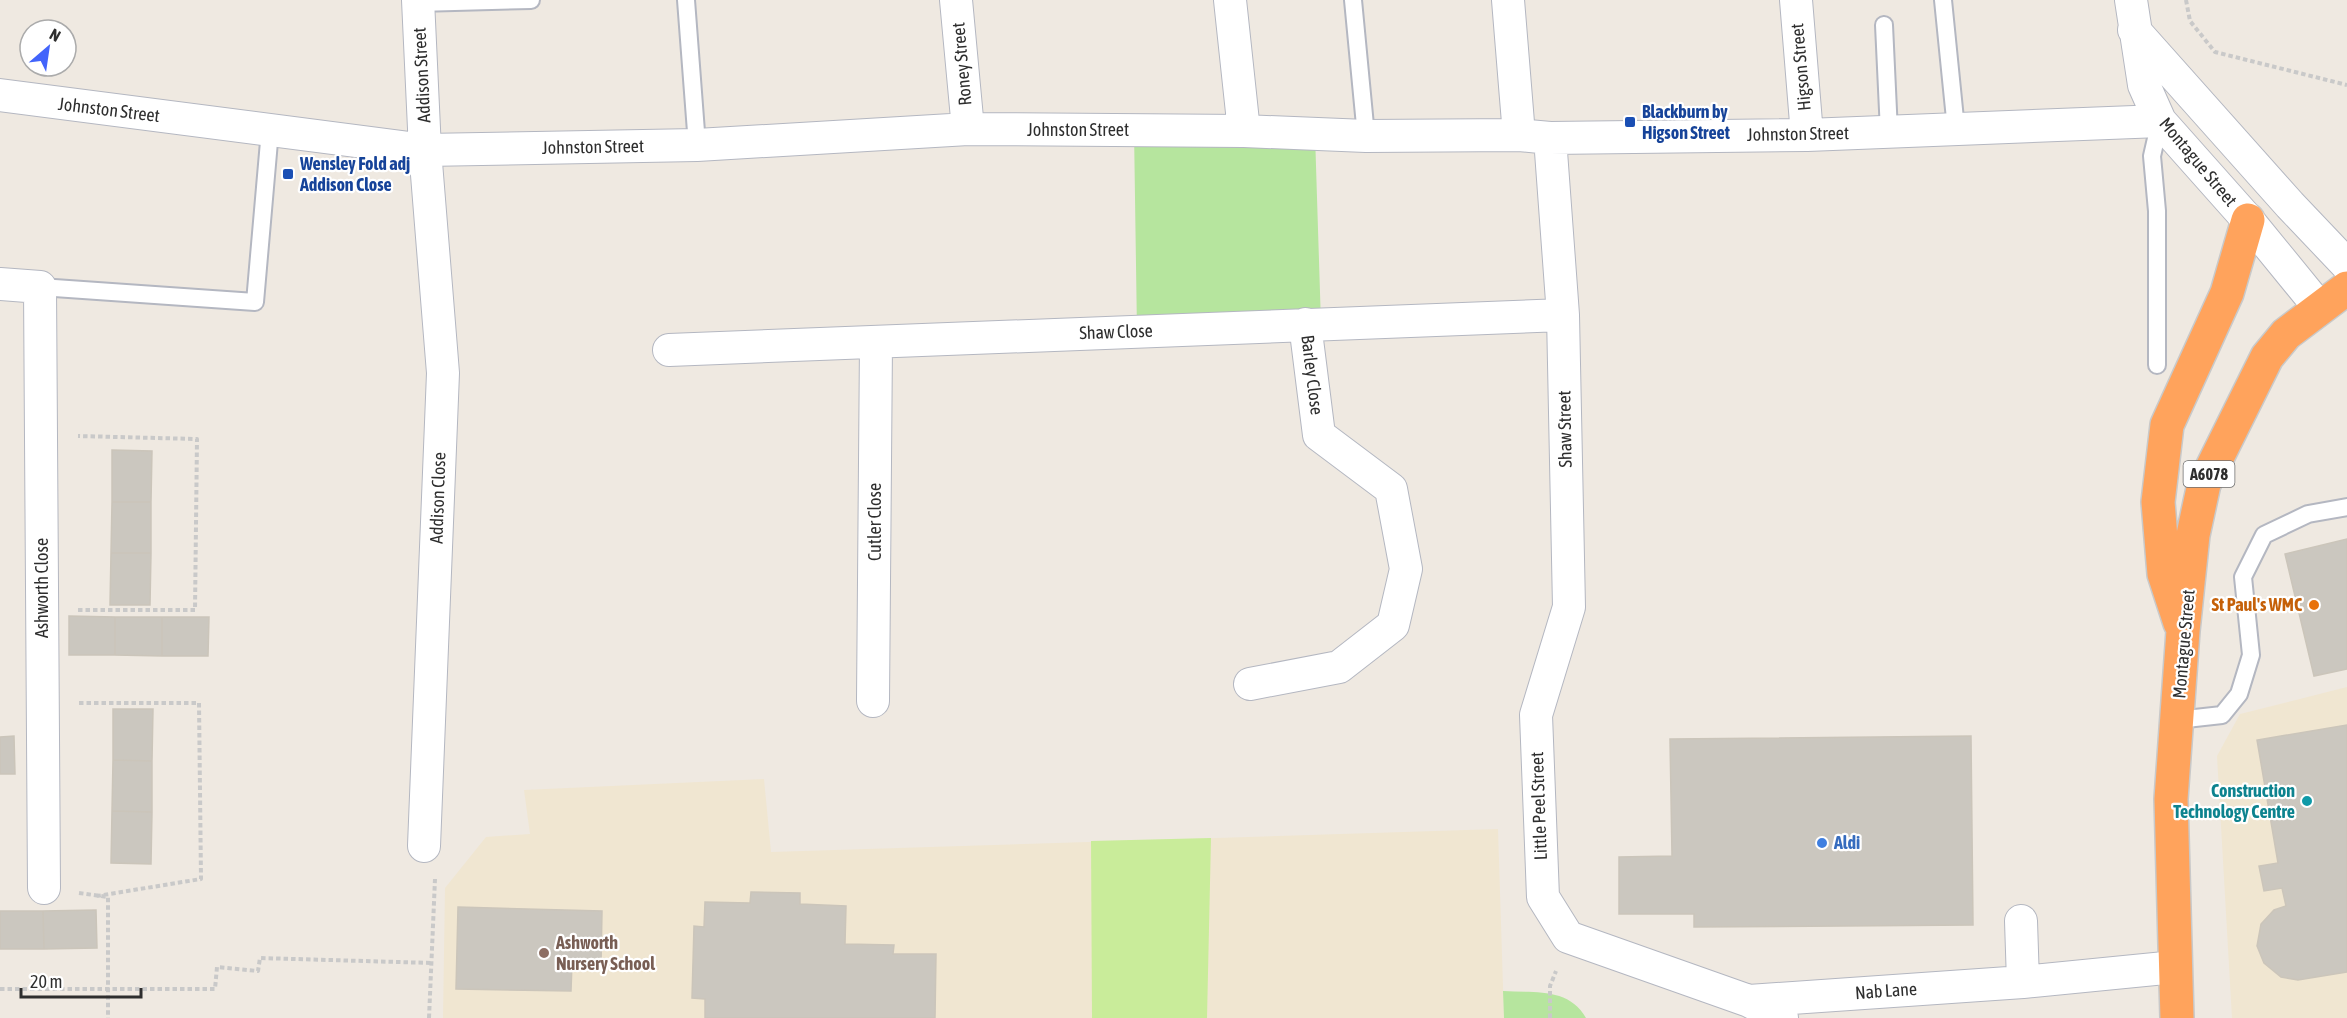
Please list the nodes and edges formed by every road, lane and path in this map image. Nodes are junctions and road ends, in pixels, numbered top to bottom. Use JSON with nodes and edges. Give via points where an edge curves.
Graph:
{"nodes":[{"id":1,"x":531,"y":0,"type":"edge"},
{"id":2,"x":686,"y":0,"type":"edge"},
{"id":3,"x":957,"y":0,"type":"edge"},
{"id":4,"x":1230,"y":0,"type":"edge"},
{"id":5,"x":1353,"y":0,"type":"edge"},
{"id":6,"x":1508,"y":0,"type":"edge"},
{"id":7,"x":1796,"y":0,"type":"edge"},
{"id":8,"x":1943,"y":0,"type":"edge"},
{"id":9,"x":2186,"y":0,"type":"edge"},
{"id":10,"x":418,"y":1,"type":"edge"},
{"id":11,"x":2132,"y":14,"type":"edge"},
{"id":12,"x":1884,"y":25,"type":"dead end"},
{"id":13,"x":2347,"y":85,"type":"edge"},
{"id":14,"x":0,"y":95,"type":"edge"},
{"id":15,"x":2160,"y":121,"type":"junction"},
{"id":16,"x":968,"y":129,"type":"junction"},
{"id":17,"x":1956,"y":129,"type":"junction"},
{"id":18,"x":270,"y":130,"type":"junction"},
{"id":19,"x":1244,"y":131,"type":"junction"},
{"id":20,"x":1889,"y":132,"type":"junction"},
{"id":21,"x":1519,"y":135,"type":"junction"},
{"id":22,"x":1807,"y":135,"type":"junction"},
{"id":23,"x":1366,"y":136,"type":"junction"},
{"id":24,"x":1550,"y":138,"type":"junction"},
{"id":25,"x":697,"y":145,"type":"junction"},
{"id":26,"x":425,"y":150,"type":"junction"},
{"id":27,"x":2248,"y":220,"type":"junction"},
{"id":28,"x":2347,"y":265,"type":"edge"},
{"id":29,"x":0,"y":284,"type":"edge"},
{"id":30,"x":40,"y":287,"type":"junction"},
{"id":31,"x":2347,"y":288,"type":"edge"},
{"id":32,"x":2319,"y":307,"type":"junction"},
{"id":33,"x":1563,"y":315,"type":"junction"},
{"id":34,"x":1305,"y":324,"type":"junction"},
{"id":35,"x":876,"y":343,"type":"junction"},
{"id":36,"x":669,"y":350,"type":"dead end"},
{"id":37,"x":2157,"y":365,"type":"dead end"},
{"id":38,"x":41,"y":435,"type":"junction"},
{"id":39,"x":2347,"y":507,"type":"edge"},
{"id":40,"x":42,"y":610,"type":"junction"},
{"id":41,"x":2182,"y":631,"type":"junction"},
{"id":42,"x":1250,"y":684,"type":"dead end"},
{"id":43,"x":873,"y":700,"type":"dead end"},
{"id":44,"x":42,"y":703,"type":"junction"},
{"id":45,"x":1536,"y":715,"type":"joint"},
{"id":46,"x":2177,"y":720,"type":"junction"},
{"id":47,"x":424,"y":846,"type":"joint"},
{"id":48,"x":44,"y":888,"type":"joint"},
{"id":49,"x":97,"y":896,"type":"junction"},
{"id":50,"x":2021,"y":921,"type":"dead end"},
{"id":51,"x":1568,"y":936,"type":"junction"},
{"id":52,"x":432,"y":963,"type":"junction"},
{"id":53,"x":2175,"y":967,"type":"junction"},
{"id":54,"x":2023,"y":982,"type":"junction"},
{"id":55,"x":0,"y":989,"type":"edge"},
{"id":56,"x":107,"y":989,"type":"junction"},
{"id":57,"x":1749,"y":1001,"type":"junction"},
{"id":58,"x":108,"y":1018,"type":"edge"},
{"id":59,"x":429,"y":1018,"type":"edge"},
{"id":60,"x":1550,"y":1018,"type":"edge"},
{"id":61,"x":1782,"y":1018,"type":"edge"},
{"id":62,"x":2177,"y":1018,"type":"edge"}],
"edges":[{"from":1,"to":10,"type":"lane"},
{"from":2,"to":25,"type":"lane"},
{"from":3,"to":16,"type":"street","name":"Roney Street"},
{"from":4,"to":19,"type":"street"},
{"from":5,"to":23,"type":"lane"},
{"from":6,"to":21,"type":"street"},
{"from":7,"to":22,"type":"street","name":"Higson Street"},
{"from":8,"to":17,"type":"lane"},
{"from":9,"to":13,"type":"path","via":[[2190,21],[2215,52]]},
{"from":10,"to":26,"type":"street","name":"Addison Street"},
{"from":11,"to":15,"type":"street","name":"Montague Street","via":[[2144,85]]},
{"from":11,"to":28,"type":"street","name":"Montague Street","via":[[2276,189]]},
{"from":12,"to":20,"type":"lane"},
{"from":14,"to":18,"type":"street","name":"Johnston Street"},
{"from":15,"to":17,"type":"street","name":"Johnston Street"},
{"from":15,"to":27,"type":"street","name":"Montague Street"},
{"from":15,"to":37,"type":"lane","via":[[2152,156],[2157,211]]},
{"from":16,"to":19,"type":"street","name":"Johnston Street"},
{"from":16,"to":25,"type":"street","name":"Johnston Street"},
{"from":17,"to":20,"type":"street","name":"Johnston Street"},
{"from":18,"to":26,"type":"street","name":"Johnston Street"},
{"from":18,"to":30,"type":"lane","via":[[255,302]]},
{"from":19,"to":23,"type":"street","name":"Johnston Street"},
{"from":20,"to":22,"type":"street","name":"Johnston Street"},
{"from":21,"to":23,"type":"street","name":"Johnston Street"},
{"from":21,"to":24,"type":"street","name":"Johnston Street"},
{"from":22,"to":24,"type":"street","name":"Johnston Street"},
{"from":24,"to":33,"type":"street","name":"Shaw Street"},
{"from":25,"to":26,"type":"street","name":"Johnston Street"},
{"from":26,"to":47,"type":"street","name":"Addison Close","via":[[443,373]]},
{"from":27,"to":32,"type":"street","name":"Montague Street"},
{"from":27,"to":41,"type":"highway","via":[[2226,293],[2167,426],[2158,502],[2164,574]]},
{"from":29,"to":30,"type":"street"},
{"from":30,"to":38,"type":"street","name":"Ashworth Close"},
{"from":31,"to":32,"type":"highway","name":"Montague Street","number":"A6078"},
{"from":32,"to":41,"type":"highway","name":"Montague Street","number":"A6078","via":[[2286,334],[2267,357],[2204,484],[2193,535]]},
{"from":33,"to":34,"type":"street","name":"Shaw Close"},
{"from":33,"to":45,"type":"street","name":"Shaw Street","via":[[1569,607]]},
{"from":34,"to":35,"type":"street","name":"Shaw Close"},
{"from":34,"to":42,"type":"street","name":"Barley Close","via":[[1319,435],[1391,489],[1406,569],[1393,625],[1339,667]]},
{"from":35,"to":36,"type":"street","name":"Shaw Close"},
{"from":35,"to":43,"type":"street","name":"Cutler Close"},
{"from":38,"to":40,"type":"street","name":"Ashworth Close"},
{"from":38,"to":40,"type":"path","via":[[197,439],[195,610]]},
{"from":39,"to":46,"type":"lane","via":[[2308,514],[2264,535],[2243,577],[2251,655],[2239,694],[2222,715]]},
{"from":40,"to":44,"type":"street","name":"Ashworth Close"},
{"from":41,"to":46,"type":"highway","name":"Montague Street","number":"A6078"},
{"from":44,"to":48,"type":"street","name":"Ashworth Close"},
{"from":44,"to":49,"type":"path","via":[[199,703],[201,879]]},
{"from":45,"to":51,"type":"street","name":"Little Peel Street","via":[[1543,897]]},
{"from":46,"to":53,"type":"highway","name":"Montague Street","number":"A6078","via":[[2171,799]]},
{"from":47,"to":52,"type":"path","via":[[436,864]]},
{"from":48,"to":49,"type":"path"},
{"from":49,"to":56,"type":"path","via":[[108,897]]},
{"from":50,"to":54,"type":"street"},
{"from":51,"to":57,"type":"street","name":"Nab Lane"},
{"from":51,"to":60,"type":"path","via":[[1550,986]]},
{"from":52,"to":56,"type":"path","via":[[260,958],[258,971],[216,967],[215,989]]},
{"from":52,"to":59,"type":"path"},
{"from":53,"to":54,"type":"street","name":"Nab Lane"},
{"from":53,"to":62,"type":"highway","name":"Montague Street","number":"A6078"},
{"from":54,"to":57,"type":"street","name":"Nab Lane"},
{"from":55,"to":56,"type":"path"},
{"from":56,"to":58,"type":"path"},
{"from":57,"to":61,"type":"street","name":"Nab Lane"}]}
